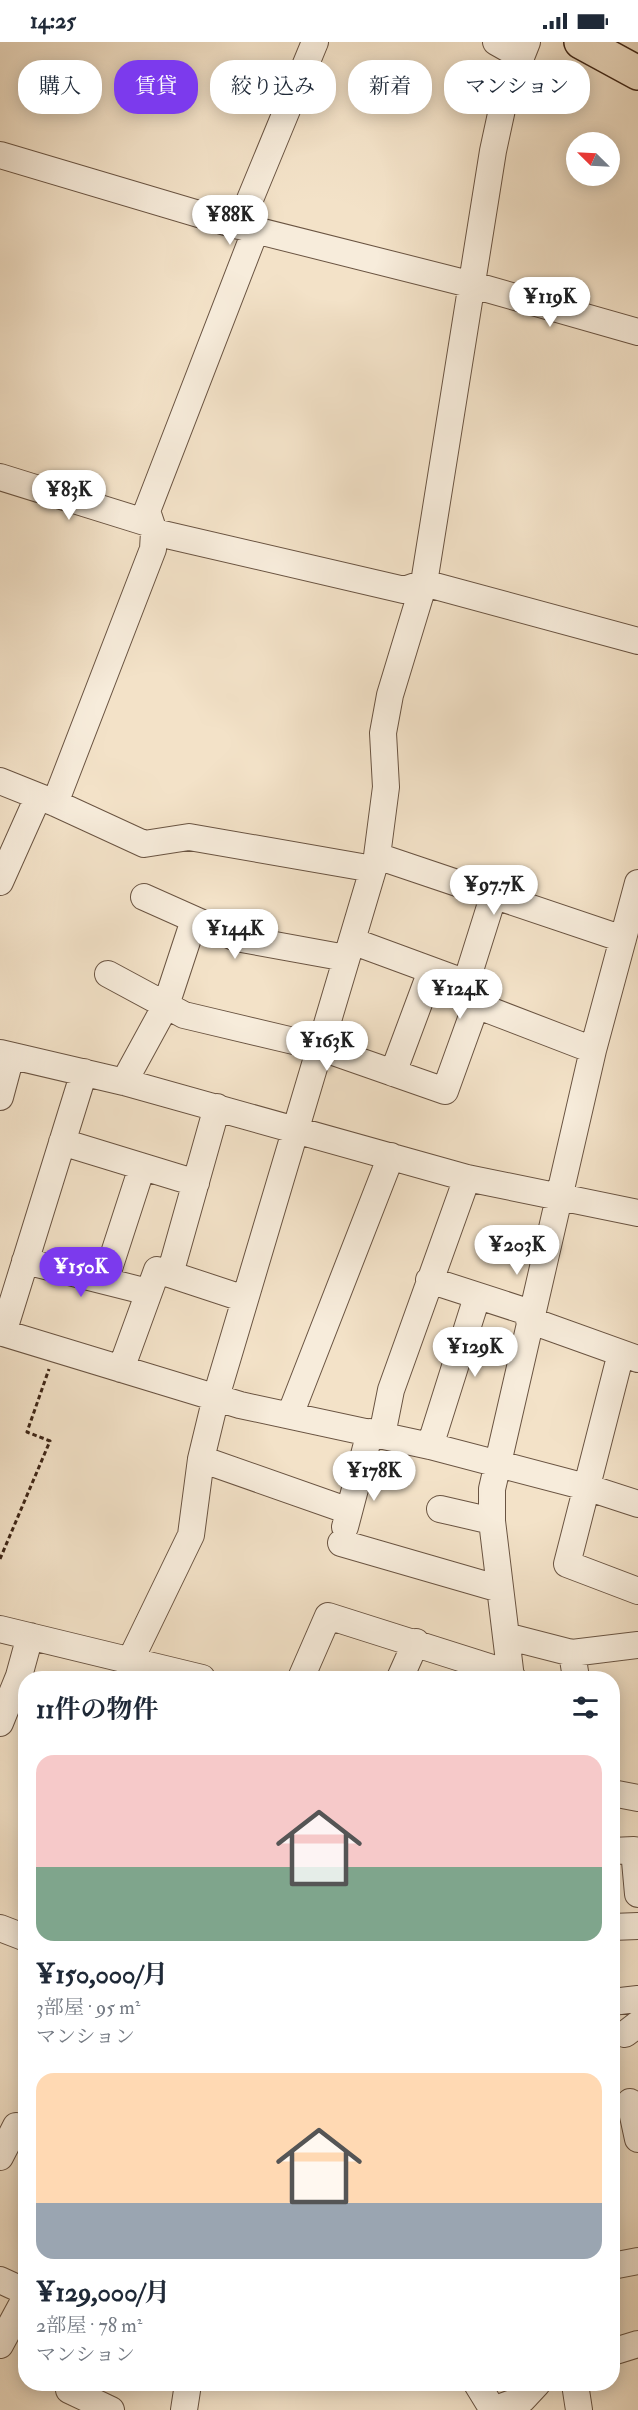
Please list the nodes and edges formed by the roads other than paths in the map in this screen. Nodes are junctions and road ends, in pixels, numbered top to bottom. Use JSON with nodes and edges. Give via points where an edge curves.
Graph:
{"nodes":[{"id":1,"x":315,"y":42,"type":"edge"},
{"id":2,"x":496,"y":42,"type":"edge"},
{"id":3,"x":581,"y":42,"type":"edge"},
{"id":4,"x":524,"y":49,"type":"edge"},
{"id":5,"x":638,"y":73,"type":"edge"},
{"id":6,"x":0,"y":155,"type":"edge"},
{"id":7,"x":248,"y":227,"type":"junction"},
{"id":8,"x":473,"y":285,"type":"junction"},
{"id":9,"x":638,"y":332,"type":"edge"},
{"id":10,"x":0,"y":477,"type":"edge"},
{"id":11,"x":153,"y":528,"type":"junction"},
{"id":12,"x":424,"y":583,"type":"junction"},
{"id":13,"x":638,"y":641,"type":"edge"},
{"id":14,"x":0,"y":781,"type":"edge"},
{"id":15,"x":46,"y":800,"type":"junction"},
{"id":16,"x":375,"y":862,"type":"junction"},
{"id":17,"x":0,"y":882,"type":"edge"},
{"id":18,"x":638,"y":883,"type":"edge"},
{"id":19,"x":494,"y":894,"type":"junction"},
{"id":20,"x":144,"y":897,"type":"dead end"},
{"id":21,"x":194,"y":920,"type":"junction"},
{"id":22,"x":623,"y":939,"type":"junction"},
{"id":23,"x":349,"y":949,"type":"junction"},
{"id":24,"x":431,"y":971,"type":"junction"},
{"id":25,"x":108,"y":974,"type":"dead end"},
{"id":26,"x":471,"y":994,"type":"junction"},
{"id":27,"x":166,"y":1005,"type":"junction"},
{"id":28,"x":319,"y":1047,"type":"junction"},
{"id":29,"x":593,"y":1050,"type":"junction"},
{"id":30,"x":6,"y":1054,"type":"edge"},
{"id":31,"x":84,"y":1072,"type":"junction"},
{"id":32,"x":393,"y":1073,"type":"junction"},
{"id":33,"x":124,"y":1082,"type":"junction"},
{"id":34,"x":0,"y":1097,"type":"edge"},
{"id":35,"x":217,"y":1107,"type":"junction"},
{"id":36,"x":294,"y":1128,"type":"junction"},
{"id":37,"x":62,"y":1142,"type":"junction"},
{"id":38,"x":391,"y":1156,"type":"junction"},
{"id":39,"x":142,"y":1167,"type":"junction"},
{"id":40,"x":467,"y":1178,"type":"junction"},
{"id":41,"x":196,"y":1183,"type":"junction"},
{"id":42,"x":558,"y":1198,"type":"junction"},
{"id":43,"x":638,"y":1213,"type":"edge"},
{"id":44,"x":25,"y":1261,"type":"junction"},
{"id":45,"x":170,"y":1274,"type":"junction"},
{"id":46,"x":429,"y":1280,"type":"junction"},
{"id":47,"x":105,"y":1281,"type":"junction"},
{"id":48,"x":148,"y":1292,"type":"junction"},
{"id":49,"x":477,"y":1297,"type":"junction"},
{"id":50,"x":245,"y":1299,"type":"junction"},
{"id":51,"x":530,"y":1316,"type":"junction"},
{"id":52,"x":1,"y":1333,"type":"edge"},
{"id":53,"x":629,"y":1356,"type":"edge"},
{"id":54,"x":121,"y":1369,"type":"junction"},
{"id":55,"x":216,"y":1397,"type":"junction"},
{"id":56,"x":290,"y":1415,"type":"junction"},
{"id":57,"x":376,"y":1434,"type":"junction"},
{"id":58,"x":430,"y":1446,"type":"junction"},
{"id":59,"x":201,"y":1458,"type":"junction"},
{"id":60,"x":496,"y":1462,"type":"junction"},
{"id":61,"x":586,"y":1487,"type":"junction"},
{"id":62,"x":638,"y":1504,"type":"edge"},
{"id":63,"x":440,"y":1509,"type":"dead end"},
{"id":64,"x":349,"y":1511,"type":"junction"},
{"id":65,"x":492,"y":1521,"type":"junction"},
{"id":66,"x":500,"y":1589,"type":"junction"},
{"id":67,"x":638,"y":1591,"type":"edge"},
{"id":68,"x":0,"y":1629,"type":"edge"},
{"id":69,"x":30,"y":1636,"type":"junction"},
{"id":70,"x":506,"y":1636,"type":"junction"},
{"id":71,"x":416,"y":1642,"type":"junction"},
{"id":72,"x":638,"y":1645,"type":"edge"},
{"id":73,"x":572,"y":1653,"type":"junction"},
{"id":74,"x":130,"y":1661,"type":"junction"},
{"id":75,"x":20,"y":1671,"type":"edge"},
{"id":76,"x":172,"y":1671,"type":"edge"},
{"id":77,"x":304,"y":1671,"type":"edge"},
{"id":78,"x":403,"y":1671,"type":"edge"},
{"id":79,"x":497,"y":1671,"type":"edge"},
{"id":80,"x":510,"y":1671,"type":"edge"},
{"id":81,"x":575,"y":1671,"type":"edge"},
{"id":82,"x":18,"y":1678,"type":"edge"},
{"id":83,"x":0,"y":1723,"type":"edge"},
{"id":84,"x":620,"y":1851,"type":"edge"},
{"id":85,"x":637,"y":1866,"type":"edge"},
{"id":86,"x":638,"y":1894,"type":"edge"},
{"id":87,"x":638,"y":1926,"type":"edge"},
{"id":88,"x":620,"y":1927,"type":"edge"},
{"id":89,"x":0,"y":1928,"type":"edge"},
{"id":90,"x":18,"y":1935,"type":"edge"},
{"id":91,"x":638,"y":1999,"type":"edge"},
{"id":92,"x":620,"y":2001,"type":"edge"},
{"id":93,"x":627,"y":2103,"type":"edge"},
{"id":94,"x":18,"y":2125,"type":"edge"},
{"id":95,"x":638,"y":2139,"type":"edge"},
{"id":96,"x":0,"y":2157,"type":"edge"},
{"id":97,"x":638,"y":2261,"type":"edge"},
{"id":98,"x":620,"y":2264,"type":"edge"},
{"id":99,"x":0,"y":2280,"type":"edge"},
{"id":100,"x":18,"y":2288,"type":"edge"},
{"id":101,"x":18,"y":2312,"type":"edge"},
{"id":102,"x":638,"y":2344,"type":"edge"},
{"id":103,"x":0,"y":2345,"type":"edge"},
{"id":104,"x":620,"y":2350,"type":"edge"},
{"id":105,"x":187,"y":2391,"type":"edge"},
{"id":106,"x":481,"y":2391,"type":"edge"},
{"id":107,"x":530,"y":2391,"type":"edge"},
{"id":108,"x":67,"y":2394,"type":"edge"},
{"id":109,"x":111,"y":2410,"type":"edge"},
{"id":110,"x":184,"y":2410,"type":"edge"},
{"id":111,"x":493,"y":2410,"type":"edge"}],
"edges":[{"from":1,"to":7,"type":"street"},
{"from":2,"to":4,"type":"street"},
{"from":3,"to":5,"type":"main road"},
{"from":4,"to":8,"type":"street","via":[[504,100]]},
{"from":6,"to":7,"type":"street"},
{"from":7,"to":8,"type":"street"},
{"from":7,"to":11,"type":"street","via":[[147,511]]},
{"from":8,"to":9,"type":"street"},
{"from":8,"to":12,"type":"street"},
{"from":10,"to":11,"type":"street"},
{"from":11,"to":12,"type":"street","via":[[404,590]]},
{"from":11,"to":15,"type":"street","via":[[153,549]]},
{"from":12,"to":13,"type":"street"},
{"from":12,"to":16,"type":"street","via":[[390,695],[383,733],[386,787]]},
{"from":14,"to":15,"type":"street"},
{"from":15,"to":16,"type":"street","via":[[144,844],[189,837]]},
{"from":15,"to":17,"type":"street"},
{"from":16,"to":19,"type":"street"},
{"from":16,"to":23,"type":"street"},
{"from":18,"to":22,"type":"street"},
{"from":19,"to":22,"type":"street"},
{"from":19,"to":26,"type":"street"},
{"from":20,"to":21,"type":"street"},
{"from":21,"to":23,"type":"street","via":[[236,938]]},
{"from":21,"to":27,"type":"street"},
{"from":22,"to":29,"type":"street"},
{"from":23,"to":24,"type":"street"},
{"from":23,"to":28,"type":"street"},
{"from":24,"to":26,"type":"street"},
{"from":24,"to":32,"type":"street"},
{"from":25,"to":27,"type":"street"},
{"from":26,"to":29,"type":"street"},
{"from":26,"to":32,"type":"street","via":[[445,1091]]},
{"from":27,"to":28,"type":"street","via":[[184,1015]]},
{"from":27,"to":33,"type":"street"},
{"from":28,"to":32,"type":"street"},
{"from":28,"to":36,"type":"street"},
{"from":29,"to":42,"type":"street"},
{"from":30,"to":31,"type":"street"},
{"from":30,"to":34,"type":"street"},
{"from":31,"to":33,"type":"street"},
{"from":31,"to":37,"type":"street"},
{"from":33,"to":35,"type":"street"},
{"from":35,"to":36,"type":"street"},
{"from":35,"to":41,"type":"street"},
{"from":36,"to":38,"type":"street"},
{"from":36,"to":50,"type":"street"},
{"from":37,"to":39,"type":"street"},
{"from":37,"to":44,"type":"street"},
{"from":38,"to":40,"type":"street"},
{"from":38,"to":56,"type":"street"},
{"from":39,"to":41,"type":"street"},
{"from":39,"to":47,"type":"street"},
{"from":40,"to":42,"type":"street"},
{"from":40,"to":46,"type":"street"},
{"from":41,"to":45,"type":"street"},
{"from":42,"to":43,"type":"street"},
{"from":42,"to":51,"type":"street"},
{"from":44,"to":47,"type":"street"},
{"from":44,"to":52,"type":"street"},
{"from":45,"to":48,"type":"street","via":[[157,1270]]},
{"from":45,"to":50,"type":"street"},
{"from":46,"to":49,"type":"street"},
{"from":46,"to":57,"type":"street"},
{"from":47,"to":48,"type":"street"},
{"from":48,"to":54,"type":"street"},
{"from":49,"to":51,"type":"street"},
{"from":49,"to":58,"type":"street"},
{"from":50,"to":55,"type":"street"},
{"from":51,"to":53,"type":"street"},
{"from":51,"to":60,"type":"street"},
{"from":52,"to":54,"type":"street"},
{"from":53,"to":61,"type":"street"},
{"from":54,"to":55,"type":"street"},
{"from":55,"to":56,"type":"street"},
{"from":55,"to":59,"type":"street"},
{"from":56,"to":57,"type":"street"},
{"from":57,"to":58,"type":"street"},
{"from":57,"to":64,"type":"street"},
{"from":58,"to":60,"type":"street"},
{"from":59,"to":64,"type":"street"},
{"from":59,"to":74,"type":"street","via":[[191,1535]]},
{"from":60,"to":61,"type":"street"},
{"from":60,"to":65,"type":"street"},
{"from":61,"to":62,"type":"street"},
{"from":61,"to":67,"type":"street","via":[[567,1564]]},
{"from":63,"to":65,"type":"street"},
{"from":64,"to":66,"type":"street","via":[[338,1551]]},
{"from":65,"to":66,"type":"street"},
{"from":66,"to":70,"type":"street"},
{"from":68,"to":69,"type":"street"},
{"from":69,"to":74,"type":"street"},
{"from":69,"to":75,"type":"street"},
{"from":70,"to":73,"type":"street"},
{"from":70,"to":80,"type":"street"},
{"from":71,"to":77,"type":"street","via":[[328,1616]]},
{"from":71,"to":78,"type":"street"},
{"from":71,"to":79,"type":"street"},
{"from":72,"to":73,"type":"street"},
{"from":73,"to":81,"type":"street"},
{"from":74,"to":76,"type":"street"},
{"from":82,"to":83,"type":"street"},
{"from":84,"to":85,"type":"street","via":[[634,1850]]},
{"from":85,"to":86,"type":"street"},
{"from":87,"to":88,"type":"street"},
{"from":89,"to":90,"type":"street"},
{"from":91,"to":92,"type":"street"},
{"from":93,"to":95,"type":"street"},
{"from":94,"to":96,"type":"street"},
{"from":97,"to":98,"type":"street"},
{"from":99,"to":100,"type":"street"},
{"from":101,"to":103,"type":"street"},
{"from":102,"to":104,"type":"street"},
{"from":105,"to":110,"type":"street"},
{"from":106,"to":111,"type":"street"},
{"from":107,"to":111,"type":"street","via":[[523,2399]]},
{"from":108,"to":109,"type":"street"}]}
